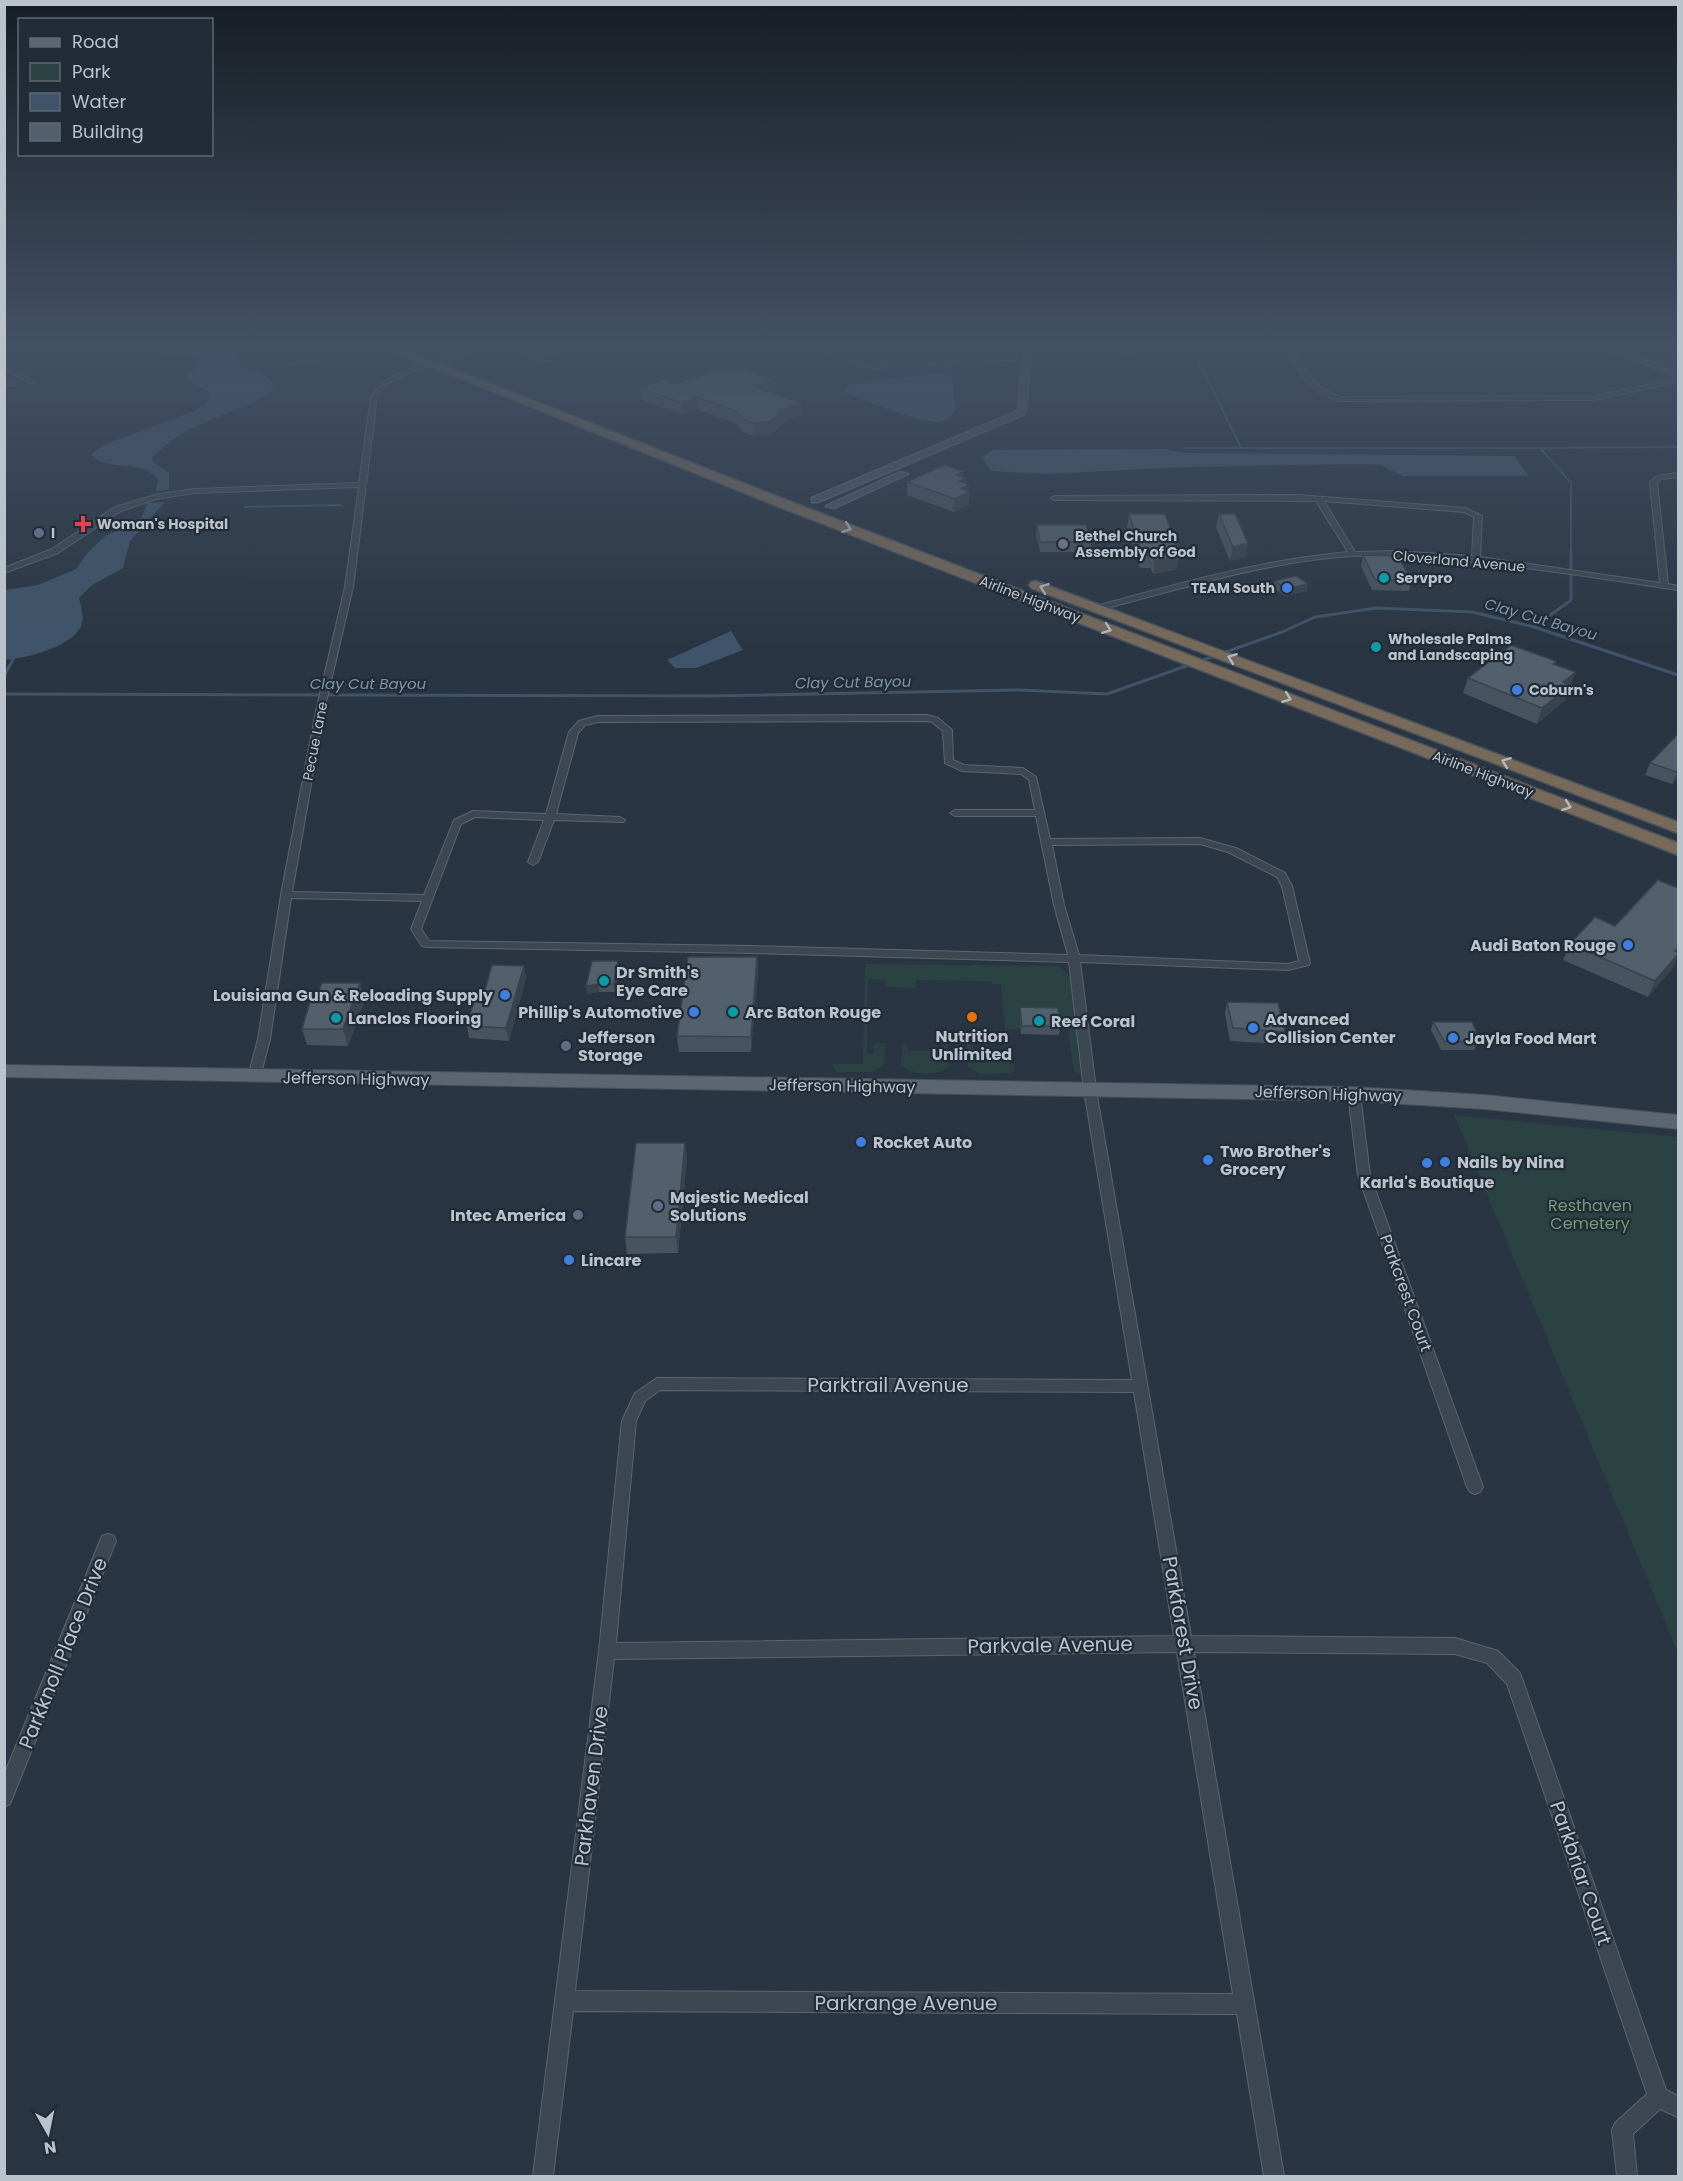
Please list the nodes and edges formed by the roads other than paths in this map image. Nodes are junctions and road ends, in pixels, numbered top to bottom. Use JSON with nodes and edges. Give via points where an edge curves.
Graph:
{"nodes":[{"id":1,"x":367,"y":447,"type":"edge"},
{"id":2,"x":643,"y":447,"type":"edge"},
{"id":3,"x":669,"y":447,"type":"edge"},
{"id":4,"x":939,"y":447,"type":"edge"},
{"id":5,"x":965,"y":447,"type":"edge"},
{"id":6,"x":934,"y":449,"type":"junction"},
{"id":7,"x":949,"y":454,"type":"junction"},
{"id":8,"x":886,"y":469,"type":"junction"},
{"id":9,"x":734,"y":471,"type":"junction"},
{"id":10,"x":901,"y":475,"type":"junction"},
{"id":11,"x":1678,"y":475,"type":"edge"},
{"id":12,"x":715,"y":477,"type":"junction"},
{"id":13,"x":854,"y":483,"type":"junction"},
{"id":14,"x":362,"y":485,"type":"junction"},
{"id":15,"x":774,"y":485,"type":"dead end"},
{"id":16,"x":870,"y":489,"type":"junction"},
{"id":17,"x":809,"y":498,"type":"junction"},
{"id":18,"x":1055,"y":498,"type":"dead end"},
{"id":19,"x":1318,"y":498,"type":"junction"},
{"id":20,"x":831,"y":506,"type":"junction"},
{"id":21,"x":795,"y":508,"type":"junction"},
{"id":22,"x":810,"y":514,"type":"junction"},
{"id":23,"x":853,"y":515,"type":"dead end"},
{"id":24,"x":1353,"y":554,"type":"junction"},
{"id":25,"x":1476,"y":560,"type":"junction"},
{"id":26,"x":4,"y":571,"type":"edge"},
{"id":27,"x":1027,"y":581,"type":"dead end"},
{"id":28,"x":1664,"y":586,"type":"junction"},
{"id":29,"x":1678,"y":588,"type":"edge"},
{"id":30,"x":1100,"y":608,"type":"junction"},
{"id":31,"x":1081,"y":618,"type":"junction"},
{"id":32,"x":1446,"y":740,"type":"junction"},
{"id":33,"x":1429,"y":753,"type":"junction"},
{"id":34,"x":955,"y":813,"type":"dead end"},
{"id":35,"x":1039,"y":813,"type":"junction"},
{"id":36,"x":550,"y":817,"type":"junction"},
{"id":37,"x":620,"y":820,"type":"dead end"},
{"id":38,"x":1678,"y":828,"type":"edge"},
{"id":39,"x":1045,"y":842,"type":"junction"},
{"id":40,"x":1675,"y":844,"type":"edge"},
{"id":41,"x":533,"y":862,"type":"dead end"},
{"id":42,"x":286,"y":895,"type":"junction"},
{"id":43,"x":428,"y":898,"type":"junction"},
{"id":44,"x":1074,"y":957,"type":"junction"},
{"id":45,"x":4,"y":1071,"type":"edge"},
{"id":46,"x":254,"y":1077,"type":"junction"},
{"id":47,"x":1090,"y":1090,"type":"junction"},
{"id":48,"x":1354,"y":1094,"type":"junction"},
{"id":49,"x":1678,"y":1122,"type":"edge"},
{"id":50,"x":1141,"y":1386,"type":"junction"},
{"id":51,"x":640,"y":1397,"type":"joint"},
{"id":52,"x":1474,"y":1487,"type":"dead end"},
{"id":53,"x":108,"y":1541,"type":"dead end"},
{"id":54,"x":1185,"y":1644,"type":"junction"},
{"id":55,"x":607,"y":1651,"type":"junction"},
{"id":56,"x":1492,"y":1657,"type":"joint"},
{"id":57,"x":4,"y":1798,"type":"edge"},
{"id":58,"x":566,"y":2001,"type":"junction"},
{"id":59,"x":1246,"y":2004,"type":"junction"},
{"id":60,"x":1658,"y":2097,"type":"junction"},
{"id":61,"x":1678,"y":2107,"type":"edge"},
{"id":62,"x":543,"y":2176,"type":"edge"},
{"id":63,"x":1275,"y":2176,"type":"edge"},
{"id":64,"x":1627,"y":2176,"type":"edge"}],
"edges":[{"from":1,"to":14,"type":"street","name":"Pecue Lane"},
{"from":2,"to":12,"type":"highway","name":"Airline Highway"},
{"from":3,"to":9,"type":"highway","name":"Airline Highway"},
{"from":4,"to":6,"type":"street"},
{"from":5,"to":7,"type":"street"},
{"from":6,"to":7,"type":"street"},
{"from":6,"to":8,"type":"street"},
{"from":7,"to":10,"type":"street"},
{"from":8,"to":10,"type":"street"},
{"from":8,"to":13,"type":"street"},
{"from":9,"to":12,"type":"highway"},
{"from":9,"to":15,"type":"highway","name":"Airline Highway"},
{"from":10,"to":16,"type":"street"},
{"from":11,"to":28,"type":"street","via":[[1656,478],[1653,482]]},
{"from":12,"to":21,"type":"highway","name":"Airline Highway"},
{"from":13,"to":16,"type":"street"},
{"from":13,"to":17,"type":"street"},
{"from":14,"to":26,"type":"street","via":[[194,491],[155,497],[118,509],[62,547]]},
{"from":14,"to":42,"type":"street","name":"Pecue Lane","via":[[349,587],[320,711]]},
{"from":16,"to":20,"type":"street"},
{"from":17,"to":20,"type":"highway"},
{"from":17,"to":21,"type":"highway"},
{"from":18,"to":19,"type":"street"},
{"from":19,"to":24,"type":"street"},
{"from":19,"to":25,"type":"street","via":[[1465,510],[1478,516]]},
{"from":20,"to":22,"type":"highway"},
{"from":20,"to":23,"type":"highway"},
{"from":21,"to":22,"type":"highway","name":"Airline Highway"},
{"from":22,"to":31,"type":"highway","name":"Airline Highway","one_way":true},
{"from":24,"to":25,"type":"street","name":"Cloverland Avenue"},
{"from":24,"to":30,"type":"street","name":"Cloverland Avenue","via":[[1270,565]]},
{"from":25,"to":28,"type":"street","name":"Cloverland Avenue"},
{"from":30,"to":27,"type":"highway","name":"Airline Highway","one_way":true},
{"from":28,"to":29,"type":"street","name":"Cloverland Avenue"},
{"from":30,"to":31,"type":"highway"},
{"from":32,"to":30,"type":"highway","name":"Airline Highway","one_way":true},
{"from":31,"to":33,"type":"highway","name":"Airline Highway","one_way":true},
{"from":32,"to":33,"type":"highway"},
{"from":38,"to":32,"type":"highway","name":"Airline Highway","one_way":true},
{"from":33,"to":40,"type":"highway","name":"Airline Highway","one_way":true},
{"from":34,"to":35,"type":"street"},
{"from":35,"to":36,"type":"street","name":"Parkforest Drive","via":[[1033,779],[1023,771],[962,768],[948,761],[946,730],[932,719],[759,717],[598,719],[582,723],[574,732]]},
{"from":35,"to":39,"type":"street","name":"Parkforest Drive"},
{"from":36,"to":37,"type":"street"},
{"from":36,"to":41,"type":"street"},
{"from":36,"to":43,"type":"street","via":[[473,814],[458,822]]},
{"from":39,"to":44,"type":"street","name":"Parkforest Drive"},
{"from":39,"to":44,"type":"street","via":[[1200,841],[1232,850],[1281,874],[1305,963],[1288,968]]},
{"from":42,"to":43,"type":"street"},
{"from":42,"to":46,"type":"street","name":"Pecue Lane","via":[[264,1039]]},
{"from":43,"to":44,"type":"street","via":[[416,929],[426,944]]},
{"from":44,"to":47,"type":"street","name":"Parkforest Drive"},
{"from":45,"to":46,"type":"main road","name":"Jefferson Highway"},
{"from":46,"to":47,"type":"main road","name":"Jefferson Highway"},
{"from":47,"to":48,"type":"main road","name":"Jefferson Highway"},
{"from":47,"to":50,"type":"street","name":"Parkforest Drive"},
{"from":48,"to":49,"type":"main road","name":"Jefferson Highway","via":[[1485,1102]]},
{"from":48,"to":52,"type":"street","name":"Parkcrest Court","via":[[1364,1175]]},
{"from":50,"to":51,"type":"street","name":"Parktrail Avenue","via":[[657,1384]]},
{"from":50,"to":54,"type":"street","name":"Parkforest Drive"},
{"from":51,"to":55,"type":"street","name":"Parkhaven Drive","via":[[629,1421]]},
{"from":53,"to":57,"type":"street","name":"Parkknoll Place Drive"},
{"from":54,"to":55,"type":"street","name":"Parkvale Avenue"},
{"from":54,"to":56,"type":"street","name":"Parkvale Avenue","via":[[1455,1646]]},
{"from":54,"to":59,"type":"street","name":"Parkforest Drive"},
{"from":55,"to":58,"type":"street","name":"Parkhaven Drive"},
{"from":56,"to":60,"type":"street","name":"Parkbriar Court","via":[[1514,1679]]},
{"from":58,"to":59,"type":"street","name":"Parkrange Avenue"},
{"from":58,"to":62,"type":"street","name":"Parkhaven Drive"},
{"from":59,"to":63,"type":"street","name":"Parkforest Drive"},
{"from":60,"to":61,"type":"street"},
{"from":60,"to":64,"type":"street","via":[[1622,2130]]}]}
